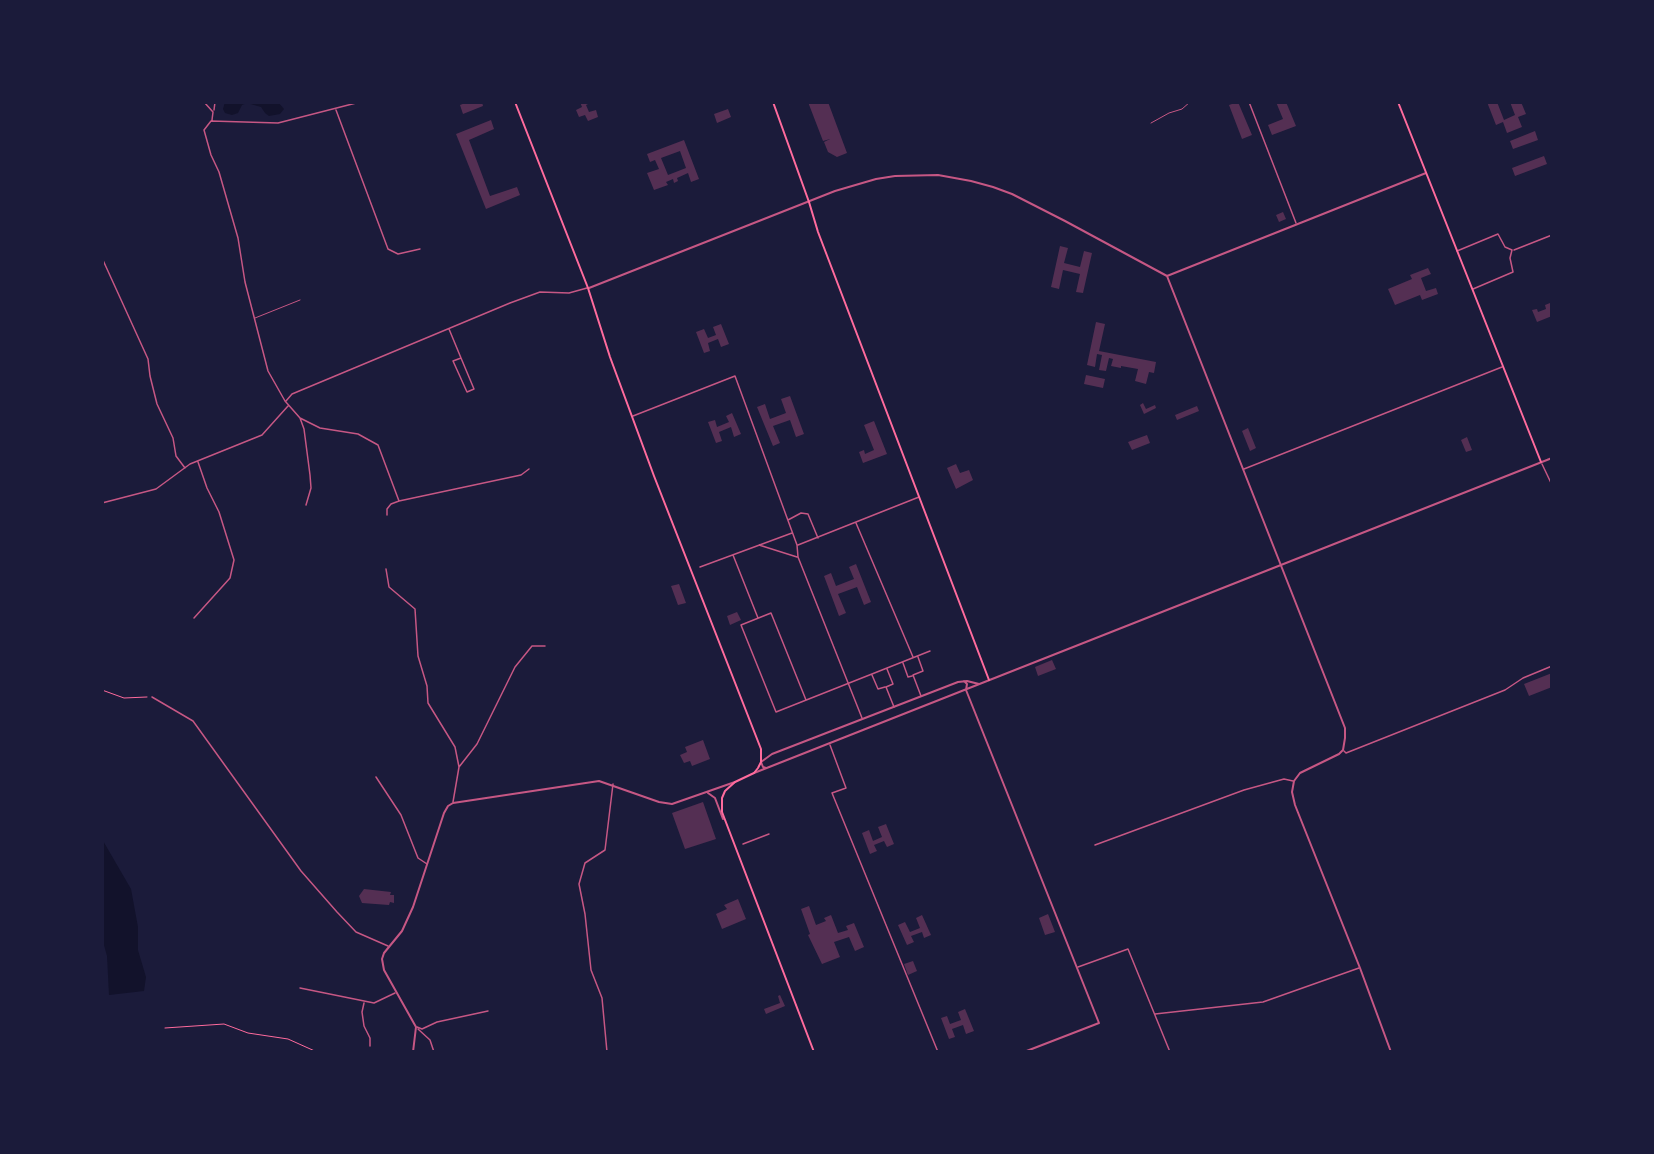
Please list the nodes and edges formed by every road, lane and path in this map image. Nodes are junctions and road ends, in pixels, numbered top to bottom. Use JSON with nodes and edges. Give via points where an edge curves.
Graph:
{"nodes":[{"id":1,"x":204,"y":102,"type":"edge"},
{"id":2,"x":215,"y":102,"type":"edge"},
{"id":3,"x":360,"y":102,"type":"edge"},
{"id":4,"x":515,"y":102,"type":"edge"},
{"id":5,"x":773,"y":102,"type":"edge"},
{"id":6,"x":1190,"y":102,"type":"edge"},
{"id":7,"x":1249,"y":102,"type":"edge"},
{"id":8,"x":1398,"y":102,"type":"edge"},
{"id":9,"x":336,"y":109,"type":"junction"},
{"id":10,"x":213,"y":112,"type":"junction"},
{"id":11,"x":212,"y":121,"type":"junction"},
{"id":12,"x":1151,"y":123,"type":"dead end"},
{"id":13,"x":1426,"y":173,"type":"junction"},
{"id":14,"x":810,"y":202,"type":"junction"},
{"id":15,"x":1296,"y":224,"type":"junction"},
{"id":16,"x":1552,"y":235,"type":"edge"},
{"id":17,"x":420,"y":249,"type":"dead end"},
{"id":18,"x":1512,"y":250,"type":"junction"},
{"id":19,"x":1457,"y":251,"type":"junction"},
{"id":20,"x":102,"y":258,"type":"edge"},
{"id":21,"x":1167,"y":276,"type":"junction"},
{"id":22,"x":588,"y":288,"type":"junction"},
{"id":23,"x":1472,"y":290,"type":"junction"},
{"id":24,"x":300,"y":300,"type":"dead end"},
{"id":25,"x":254,"y":318,"type":"junction"},
{"id":26,"x":448,"y":328,"type":"junction"},
{"id":27,"x":461,"y":358,"type":"junction"},
{"id":28,"x":1503,"y":367,"type":"junction"},
{"id":29,"x":285,"y":401,"type":"junction"},
{"id":30,"x":289,"y":405,"type":"junction"},
{"id":31,"x":632,"y":417,"type":"junction"},
{"id":32,"x":300,"y":418,"type":"junction"},
{"id":33,"x":1552,"y":458,"type":"edge"},
{"id":34,"x":198,"y":461,"type":"junction"},
{"id":35,"x":1541,"y":462,"type":"junction"},
{"id":36,"x":185,"y":468,"type":"junction"},
{"id":37,"x":528,"y":469,"type":"dead end"},
{"id":38,"x":1242,"y":469,"type":"junction"},
{"id":39,"x":1548,"y":476,"type":"junction"},
{"id":40,"x":1552,"y":476,"type":"edge"},
{"id":41,"x":1552,"y":485,"type":"edge"},
{"id":42,"x":920,"y":496,"type":"junction"},
{"id":43,"x":399,"y":501,"type":"junction"},
{"id":44,"x":102,"y":503,"type":"edge"},
{"id":45,"x":306,"y":505,"type":"dead end"},
{"id":46,"x":387,"y":515,"type":"dead end"},
{"id":47,"x":787,"y":521,"type":"junction"},
{"id":48,"x":856,"y":523,"type":"junction"},
{"id":49,"x":792,"y":532,"type":"junction"},
{"id":50,"x":818,"y":538,"type":"junction"},
{"id":51,"x":759,"y":544,"type":"junction"},
{"id":52,"x":797,"y":545,"type":"junction"},
{"id":53,"x":733,"y":555,"type":"junction"},
{"id":54,"x":798,"y":557,"type":"junction"},
{"id":55,"x":1281,"y":566,"type":"junction"},
{"id":56,"x":700,"y":567,"type":"dead end"},
{"id":57,"x":386,"y":569,"type":"dead end"},
{"id":58,"x":194,"y":618,"type":"dead end"},
{"id":59,"x":758,"y":619,"type":"junction"},
{"id":60,"x":545,"y":646,"type":"dead end"},
{"id":61,"x":930,"y":651,"type":"dead end"},
{"id":62,"x":918,"y":656,"type":"junction"},
{"id":63,"x":913,"y":657,"type":"junction"},
{"id":64,"x":902,"y":662,"type":"junction"},
{"id":65,"x":1552,"y":666,"type":"edge"},
{"id":66,"x":886,"y":668,"type":"junction"},
{"id":67,"x":872,"y":674,"type":"junction"},
{"id":68,"x":913,"y":675,"type":"junction"},
{"id":69,"x":989,"y":680,"type":"junction"},
{"id":70,"x":964,"y":681,"type":"junction"},
{"id":71,"x":847,"y":683,"type":"junction"},
{"id":72,"x":980,"y":684,"type":"junction"},
{"id":73,"x":885,"y":687,"type":"junction"},
{"id":74,"x":102,"y":690,"type":"edge"},
{"id":75,"x":966,"y":690,"type":"junction"},
{"id":76,"x":152,"y":697,"type":"joint"},
{"id":77,"x":921,"y":697,"type":"junction"},
{"id":78,"x":806,"y":700,"type":"junction"},
{"id":79,"x":894,"y":707,"type":"junction"},
{"id":80,"x":862,"y":719,"type":"junction"},
{"id":81,"x":830,"y":744,"type":"junction"},
{"id":82,"x":761,"y":749,"type":"junction"},
{"id":83,"x":1343,"y":750,"type":"junction"},
{"id":84,"x":772,"y":754,"type":"junction"},
{"id":85,"x":761,"y":762,"type":"junction"},
{"id":86,"x":459,"y":767,"type":"junction"},
{"id":87,"x":769,"y":768,"type":"junction"},
{"id":88,"x":749,"y":776,"type":"junction"},
{"id":89,"x":376,"y":777,"type":"dead end"},
{"id":90,"x":1294,"y":781,"type":"junction"},
{"id":91,"x":735,"y":782,"type":"junction"},
{"id":92,"x":613,"y":784,"type":"junction"},
{"id":93,"x":705,"y":793,"type":"junction"},
{"id":94,"x":453,"y":803,"type":"junction"},
{"id":95,"x":723,"y":819,"type":"junction"},
{"id":96,"x":770,"y":834,"type":"dead end"},
{"id":97,"x":743,"y":844,"type":"dead end"},
{"id":98,"x":1095,"y":845,"type":"dead end"},
{"id":99,"x":428,"y":865,"type":"junction"},
{"id":100,"x":389,"y":947,"type":"junction"},
{"id":101,"x":1078,"y":967,"type":"junction"},
{"id":102,"x":1360,"y":968,"type":"junction"},
{"id":103,"x":300,"y":987,"type":"dead end"},
{"id":104,"x":396,"y":992,"type":"junction"},
{"id":105,"x":364,"y":1002,"type":"junction"},
{"id":106,"x":488,"y":1011,"type":"dead end"},
{"id":107,"x":1155,"y":1014,"type":"junction"},
{"id":108,"x":416,"y":1027,"type":"junction"},
{"id":109,"x":165,"y":1028,"type":"dead end"},
{"id":110,"x":370,"y":1047,"type":"dead end"},
{"id":111,"x":317,"y":1052,"type":"edge"},
{"id":112,"x":413,"y":1052,"type":"edge"},
{"id":113,"x":434,"y":1052,"type":"edge"},
{"id":114,"x":607,"y":1052,"type":"edge"},
{"id":115,"x":814,"y":1052,"type":"edge"},
{"id":116,"x":938,"y":1052,"type":"edge"},
{"id":117,"x":1024,"y":1052,"type":"edge"},
{"id":118,"x":1170,"y":1052,"type":"edge"},
{"id":119,"x":1391,"y":1052,"type":"edge"}],
"edges":[{"from":1,"to":10,"type":"street"},
{"from":2,"to":10,"type":"street"},
{"from":3,"to":9,"type":"street"},
{"from":4,"to":22,"type":"main road"},
{"from":5,"to":14,"type":"main road"},
{"from":6,"to":12,"type":"lane"},
{"from":7,"to":15,"type":"street"},
{"from":8,"to":13,"type":"main road"},
{"from":9,"to":11,"type":"street","via":[[278,123]]},
{"from":9,"to":17,"type":"street","via":[[388,249],[398,254]]},
{"from":10,"to":11,"type":"street"},
{"from":11,"to":25,"type":"street","via":[[204,130],[237,238]]},
{"from":13,"to":15,"type":"street"},
{"from":13,"to":19,"type":"main road"},
{"from":14,"to":21,"type":"street","via":[[850,186],[895,176],[938,175],[972,181],[1012,194]]},
{"from":14,"to":22,"type":"street"},
{"from":14,"to":42,"type":"main road","via":[[818,232]]},
{"from":15,"to":21,"type":"street"},
{"from":16,"to":18,"type":"street"},
{"from":18,"to":19,"type":"street","via":[[1505,247],[1498,234]]},
{"from":18,"to":23,"type":"street","via":[[1512,272]]},
{"from":19,"to":23,"type":"main road"},
{"from":20,"to":36,"type":"street","via":[[148,359],[157,404],[173,438],[176,456]]},
{"from":21,"to":38,"type":"street"},
{"from":22,"to":26,"type":"street","via":[[569,293],[540,292]]},
{"from":22,"to":31,"type":"main road"},
{"from":23,"to":28,"type":"main road"},
{"from":24,"to":25,"type":"lane"},
{"from":25,"to":29,"type":"street","via":[[268,371]]},
{"from":26,"to":27,"type":"street"},
{"from":26,"to":29,"type":"street","via":[[292,394]]},
{"from":27,"to":27,"type":"street","via":[[474,389],[467,392],[453,361]]},
{"from":28,"to":35,"type":"main road"},
{"from":28,"to":38,"type":"street"},
{"from":29,"to":30,"type":"street"},
{"from":30,"to":32,"type":"street"},
{"from":30,"to":34,"type":"street","via":[[262,435]]},
{"from":31,"to":47,"type":"street","via":[[735,376]]},
{"from":31,"to":82,"type":"main road"},
{"from":32,"to":43,"type":"street","via":[[320,428],[358,434],[378,445]]},
{"from":32,"to":45,"type":"street","via":[[311,488]]},
{"from":33,"to":35,"type":"street"},
{"from":34,"to":36,"type":"street"},
{"from":34,"to":58,"type":"street","via":[[234,560],[230,578]]},
{"from":35,"to":39,"type":"street"},
{"from":35,"to":55,"type":"street"},
{"from":36,"to":44,"type":"street","via":[[156,489]]},
{"from":37,"to":43,"type":"street","via":[[521,474]]},
{"from":38,"to":55,"type":"street"},
{"from":39,"to":40,"type":"street"},
{"from":39,"to":41,"type":"street"},
{"from":42,"to":48,"type":"street"},
{"from":42,"to":69,"type":"main road"},
{"from":43,"to":46,"type":"street","via":[[387,509]]},
{"from":47,"to":49,"type":"street"},
{"from":47,"to":50,"type":"street","via":[[801,513],[808,514]]},
{"from":48,"to":50,"type":"street"},
{"from":48,"to":63,"type":"street"},
{"from":49,"to":51,"type":"street"},
{"from":49,"to":52,"type":"street"},
{"from":50,"to":52,"type":"street"},
{"from":51,"to":53,"type":"street"},
{"from":51,"to":54,"type":"street"},
{"from":52,"to":54,"type":"street"},
{"from":53,"to":56,"type":"street"},
{"from":53,"to":59,"type":"street"},
{"from":54,"to":71,"type":"street"},
{"from":55,"to":69,"type":"street"},
{"from":55,"to":83,"type":"street","via":[[1344,728]]},
{"from":57,"to":86,"type":"street","via":[[389,587],[415,609],[418,656],[428,703],[455,747]]},
{"from":59,"to":78,"type":"street","via":[[771,613]]},
{"from":59,"to":78,"type":"street","via":[[741,625],[776,712]]},
{"from":60,"to":86,"type":"street","via":[[532,646],[515,668],[477,744]]},
{"from":61,"to":62,"type":"street"},
{"from":62,"to":63,"type":"street"},
{"from":62,"to":68,"type":"street","via":[[923,671]]},
{"from":63,"to":64,"type":"street"},
{"from":64,"to":66,"type":"street"},
{"from":64,"to":68,"type":"street","via":[[908,677]]},
{"from":65,"to":83,"type":"street","via":[[1494,695],[1346,753]]},
{"from":66,"to":67,"type":"street"},
{"from":66,"to":73,"type":"street","via":[[893,684]]},
{"from":67,"to":71,"type":"street"},
{"from":67,"to":73,"type":"street","via":[[878,689]]},
{"from":68,"to":77,"type":"street"},
{"from":69,"to":72,"type":"street"},
{"from":70,"to":72,"type":"street"},
{"from":70,"to":75,"type":"street"},
{"from":70,"to":77,"type":"street"},
{"from":71,"to":78,"type":"street"},
{"from":71,"to":80,"type":"street"},
{"from":72,"to":75,"type":"street"},
{"from":73,"to":79,"type":"street"},
{"from":74,"to":76,"type":"path","via":[[124,698]]},
{"from":75,"to":81,"type":"street"},
{"from":75,"to":101,"type":"street"},
{"from":76,"to":100,"type":"street","via":[[193,721],[301,871],[337,912],[356,932]]},
{"from":77,"to":79,"type":"street"},
{"from":79,"to":80,"type":"street"},
{"from":80,"to":84,"type":"street"},
{"from":81,"to":87,"type":"street"},
{"from":81,"to":116,"type":"street","via":[[846,788],[832,793]]},
{"from":82,"to":84,"type":"street"},
{"from":82,"to":85,"type":"main road"},
{"from":83,"to":90,"type":"street","via":[[1306,769]]},
{"from":84,"to":85,"type":"street"},
{"from":85,"to":87,"type":"street"},
{"from":85,"to":88,"type":"main road"},
{"from":86,"to":94,"type":"street"},
{"from":87,"to":88,"type":"street"},
{"from":88,"to":91,"type":"main road"},
{"from":89,"to":99,"type":"street","via":[[401,815],[418,858]]},
{"from":90,"to":98,"type":"street","via":[[1284,779],[1244,790]]},
{"from":90,"to":102,"type":"street","via":[[1295,806]]},
{"from":91,"to":93,"type":"street"},
{"from":91,"to":95,"type":"main road","via":[[722,798]]},
{"from":92,"to":93,"type":"street","via":[[668,804]]},
{"from":92,"to":94,"type":"street","via":[[599,781]]},
{"from":92,"to":114,"type":"street","via":[[605,850],[585,863],[579,885],[591,970],[602,998]]},
{"from":93,"to":95,"type":"street","via":[[715,798]]},
{"from":94,"to":99,"type":"street","via":[[444,813]]},
{"from":95,"to":115,"type":"main road"},
{"from":96,"to":97,"type":"street"},
{"from":99,"to":100,"type":"street","via":[[402,931]]},
{"from":100,"to":104,"type":"street","via":[[382,964]]},
{"from":101,"to":107,"type":"street","via":[[1128,949]]},
{"from":101,"to":117,"type":"street","via":[[1099,1023]]},
{"from":102,"to":107,"type":"street","via":[[1263,1002]]},
{"from":102,"to":119,"type":"street"},
{"from":103,"to":105,"type":"street"},
{"from":104,"to":105,"type":"street"},
{"from":104,"to":108,"type":"street"},
{"from":105,"to":110,"type":"street","via":[[362,1012]]},
{"from":106,"to":108,"type":"street","via":[[422,1029]]},
{"from":107,"to":118,"type":"street"},
{"from":108,"to":112,"type":"street"},
{"from":108,"to":113,"type":"street","via":[[430,1040]]},
{"from":109,"to":111,"type":"path","via":[[224,1024],[248,1033],[288,1039]]}]}
